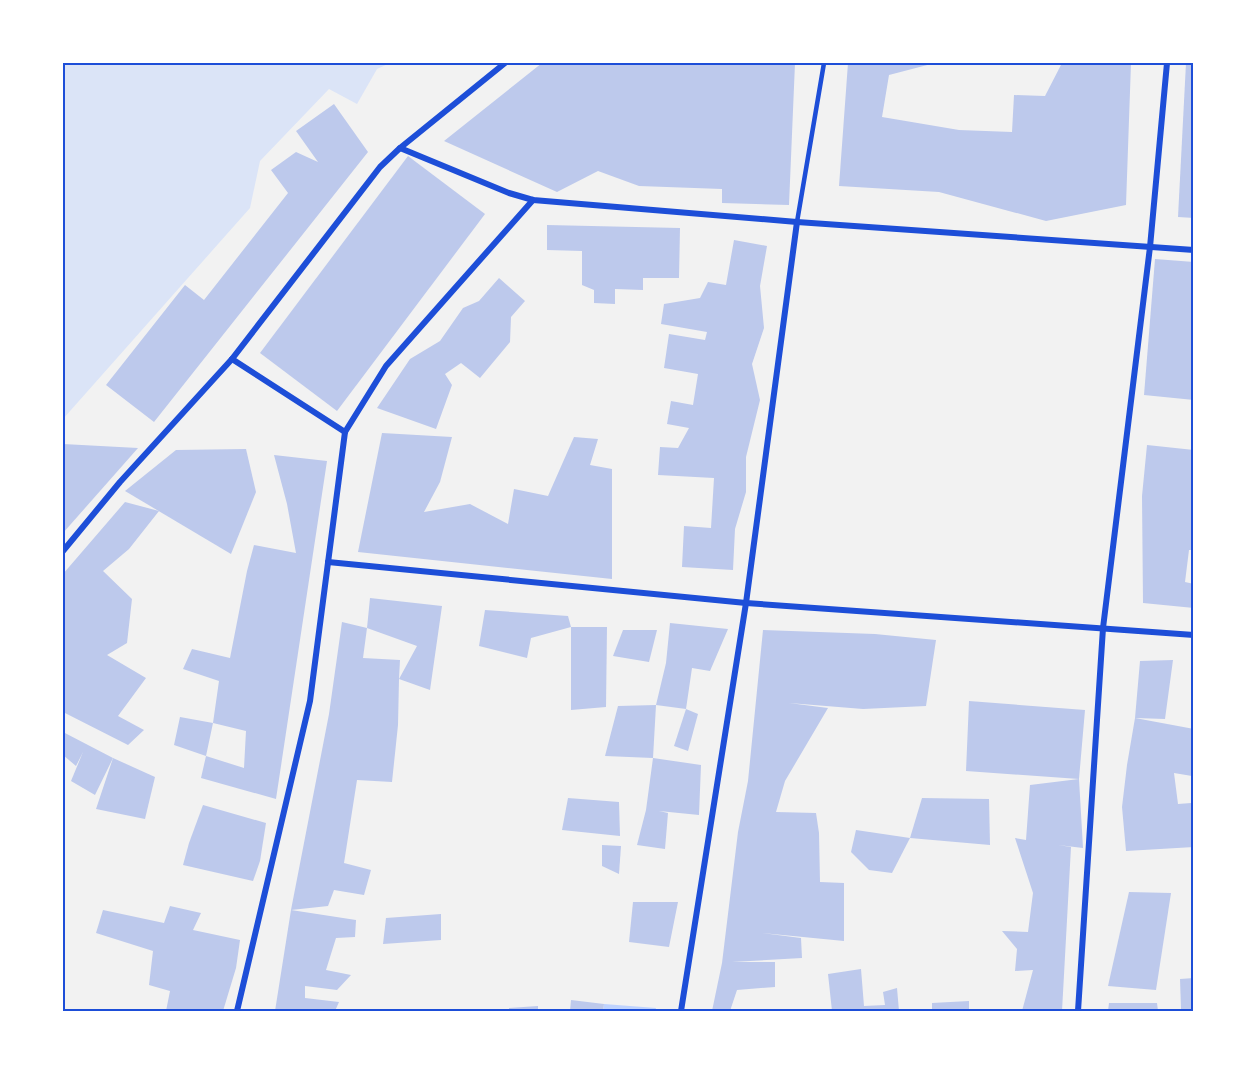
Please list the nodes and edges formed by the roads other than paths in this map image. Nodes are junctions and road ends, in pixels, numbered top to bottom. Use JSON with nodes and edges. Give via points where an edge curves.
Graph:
{"nodes":[{"id":1,"x":505,"y":63,"type":"edge"},
{"id":2,"x":824,"y":63,"type":"edge"},
{"id":3,"x":1167,"y":63,"type":"edge"},
{"id":4,"x":400,"y":148,"type":"junction"},
{"id":5,"x":533,"y":200,"type":"junction"},
{"id":6,"x":797,"y":222,"type":"junction"},
{"id":7,"x":1150,"y":247,"type":"junction"},
{"id":8,"x":1194,"y":250,"type":"edge"},
{"id":9,"x":232,"y":359,"type":"junction"},
{"id":10,"x":345,"y":432,"type":"junction"},
{"id":11,"x":63,"y":550,"type":"edge"},
{"id":12,"x":328,"y":562,"type":"junction"},
{"id":13,"x":746,"y":603,"type":"junction"},
{"id":14,"x":1103,"y":628,"type":"junction"},
{"id":15,"x":1194,"y":635,"type":"edge"},
{"id":16,"x":237,"y":1011,"type":"edge"},
{"id":17,"x":681,"y":1011,"type":"edge"},
{"id":18,"x":1078,"y":1011,"type":"edge"}],
"edges":[{"from":1,"to":4,"type":"street"},
{"from":2,"to":6,"type":"lane"},
{"from":3,"to":7,"type":"street"},
{"from":4,"to":5,"type":"street"},
{"from":4,"to":9,"type":"street","via":[[380,167]]},
{"from":5,"to":6,"type":"street"},
{"from":5,"to":10,"type":"street","via":[[386,366]]},
{"from":6,"to":7,"type":"street"},
{"from":6,"to":13,"type":"street"},
{"from":7,"to":8,"type":"street"},
{"from":7,"to":14,"type":"street"},
{"from":9,"to":10,"type":"street"},
{"from":9,"to":11,"type":"street"},
{"from":10,"to":12,"type":"street"},
{"from":12,"to":13,"type":"street"},
{"from":12,"to":16,"type":"street","via":[[310,701]]},
{"from":13,"to":14,"type":"street"},
{"from":13,"to":17,"type":"street"},
{"from":14,"to":15,"type":"street"},
{"from":14,"to":18,"type":"street"}]}
